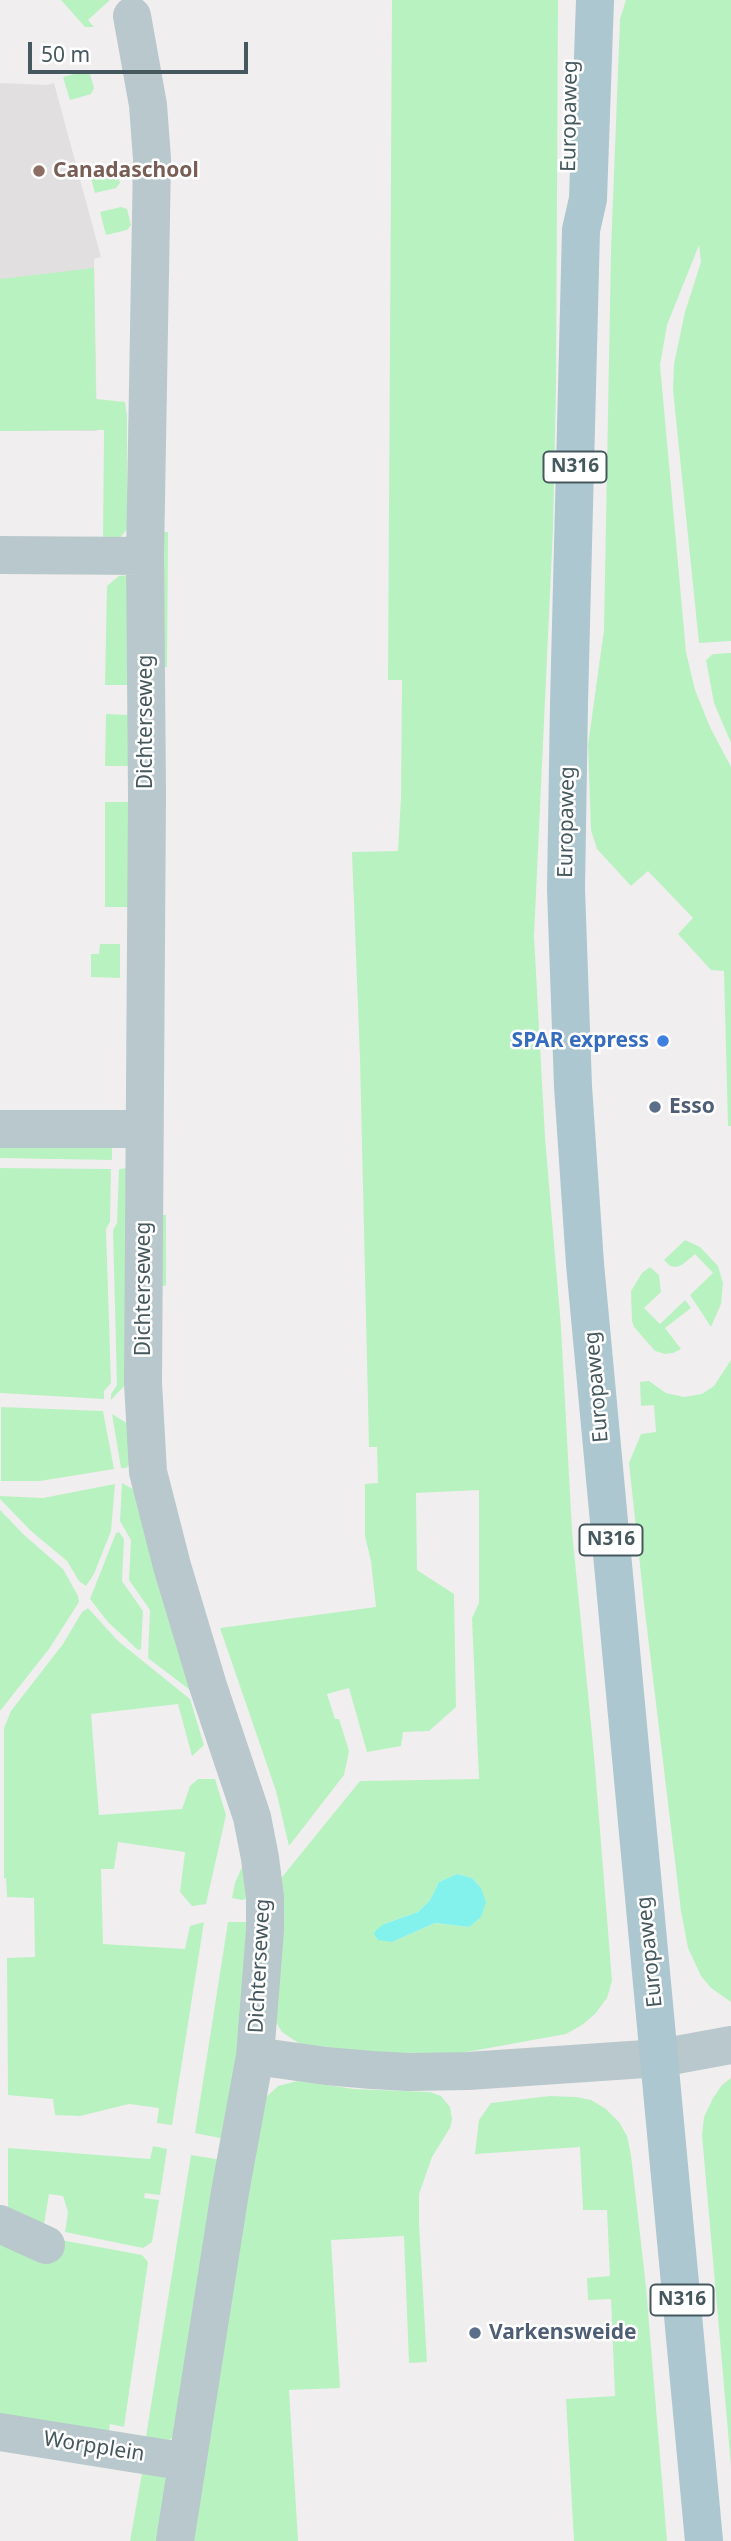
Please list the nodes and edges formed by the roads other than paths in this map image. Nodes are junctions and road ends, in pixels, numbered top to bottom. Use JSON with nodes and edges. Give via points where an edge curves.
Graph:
{"nodes":[{"id":1,"x":572,"y":0,"type":"edge"},
{"id":2,"x":613,"y":0,"type":"edge"},
{"id":3,"x":132,"y":16,"type":"dead end"},
{"id":4,"x":594,"y":18,"type":"edge"},
{"id":5,"x":581,"y":230,"type":"junction"},
{"id":6,"x":0,"y":555,"type":"edge"},
{"id":7,"x":145,"y":556,"type":"junction"},
{"id":8,"x":0,"y":1129,"type":"edge"},
{"id":9,"x":144,"y":1129,"type":"junction"},
{"id":10,"x":731,"y":2045,"type":"edge"},
{"id":11,"x":255,"y":2056,"type":"junction"},
{"id":12,"x":660,"y":2058,"type":"junction"},
{"id":13,"x":0,"y":2224,"type":"edge"},
{"id":14,"x":46,"y":2245,"type":"dead end"},
{"id":15,"x":0,"y":2432,"type":"edge"},
{"id":16,"x":187,"y":2462,"type":"junction"},
{"id":17,"x":175,"y":2541,"type":"edge"},
{"id":18,"x":704,"y":2541,"type":"edge"}],
"edges":[{"from":1,"to":5,"type":"main road","name":"Europaweg","number":"N316","via":[[568,200]]},
{"from":2,"to":4,"type":"main road"},
{"from":3,"to":7,"type":"street","name":"Dichterseweg","via":[[148,105],[152,159]]},
{"from":4,"to":5,"type":"main road","name":"Europaweg","number":"N316","via":[[588,199]]},
{"from":5,"to":12,"type":"main road","name":"Europaweg","number":"N316","via":[[566,870],[573,1086],[585,1264]]},
{"from":6,"to":7,"type":"street"},
{"from":7,"to":9,"type":"street","name":"Dichterseweg"},
{"from":8,"to":9,"type":"street"},
{"from":9,"to":11,"type":"street","name":"Dichterseweg","via":[[143,1404],[148,1472],[200,1660],[252,1817],[260,1858],[265,1930]]},
{"from":10,"to":12,"type":"street"},
{"from":11,"to":12,"type":"street","via":[[409,2072]]},
{"from":11,"to":16,"type":"street","name":"Dichterseweg"},
{"from":12,"to":18,"type":"main road","name":"Europaweg","number":"N316"},
{"from":13,"to":14,"type":"street"},
{"from":15,"to":16,"type":"street","name":"Worpplein"},
{"from":16,"to":17,"type":"street","name":"Dichterseweg"}]}
